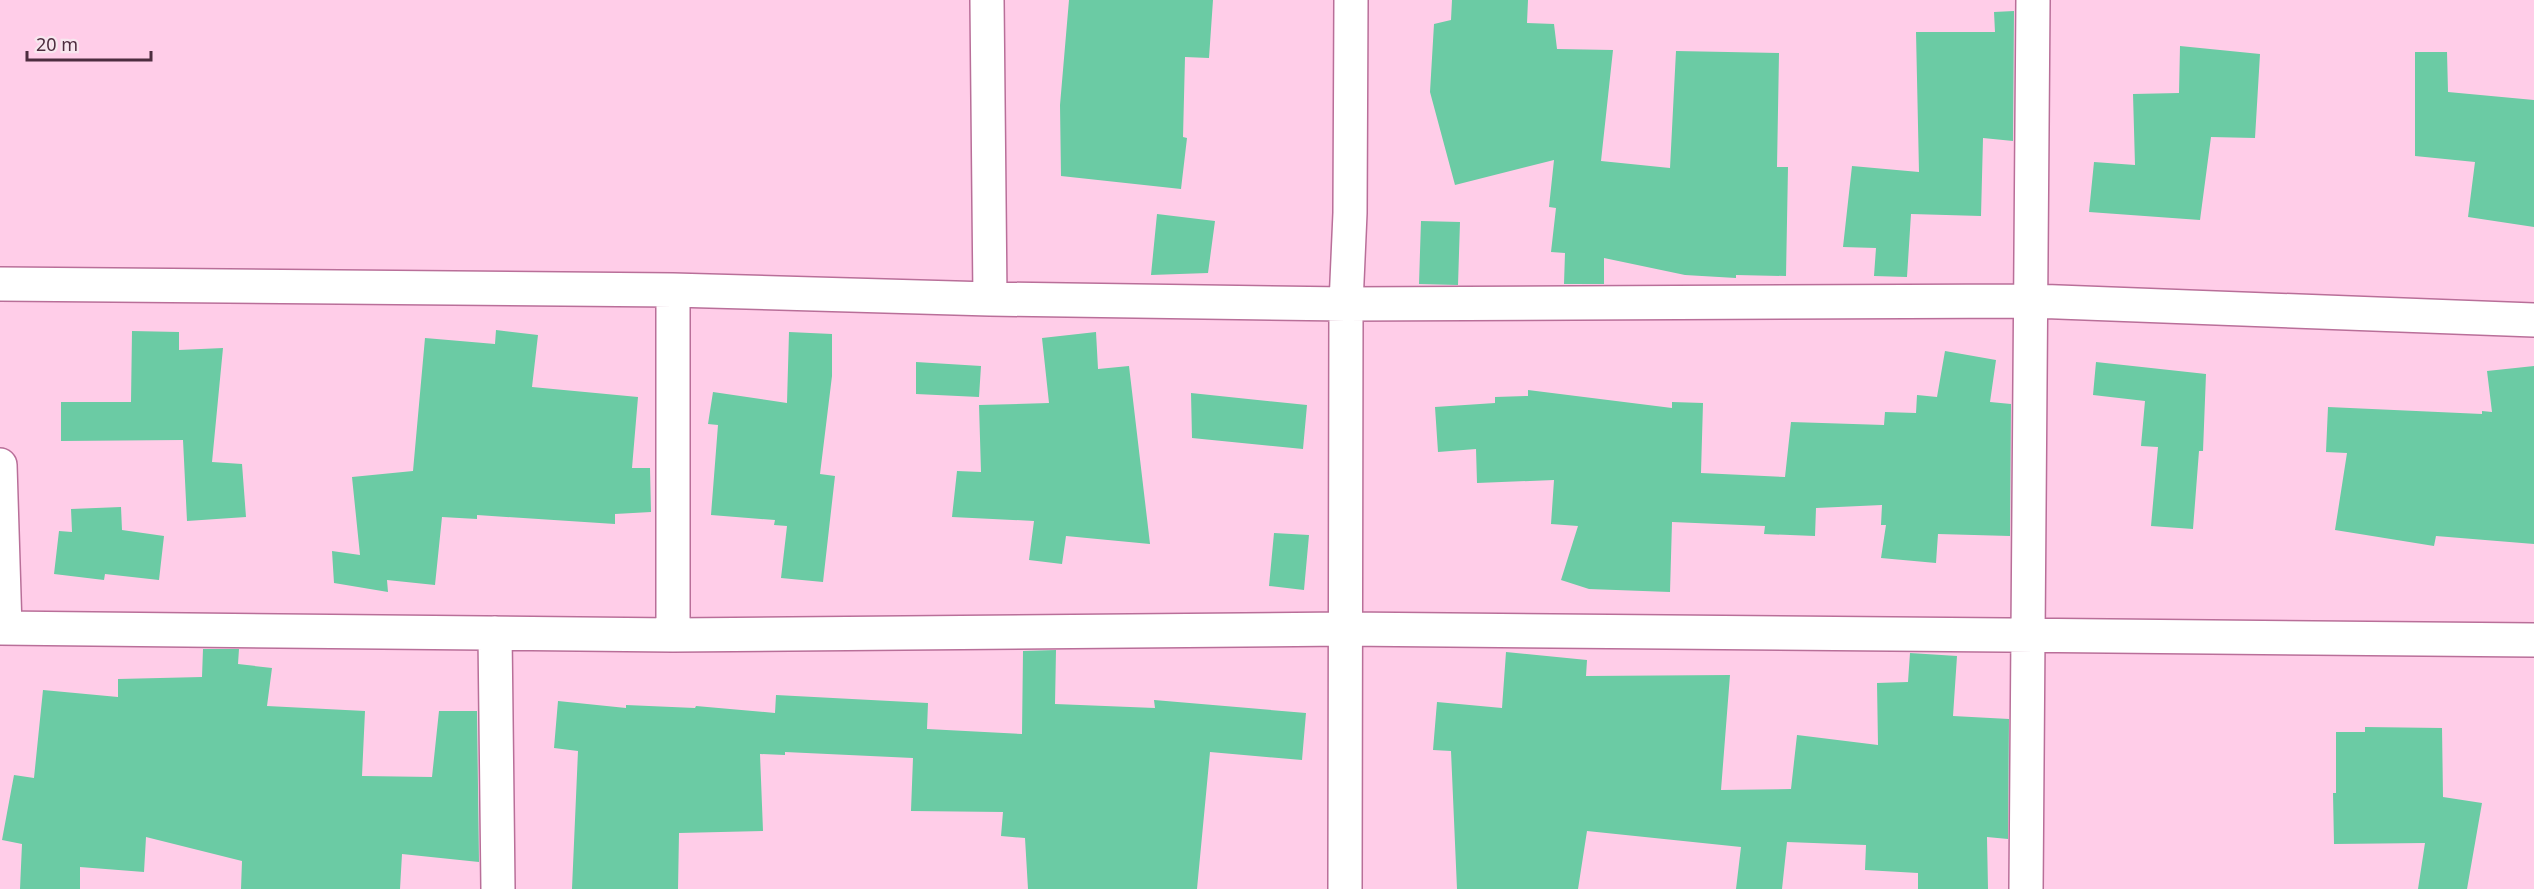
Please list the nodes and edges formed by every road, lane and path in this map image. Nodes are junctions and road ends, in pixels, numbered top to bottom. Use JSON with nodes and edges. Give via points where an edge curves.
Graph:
{"nodes":[{"id":1,"x":987,"y":0,"type":"edge"},
{"id":2,"x":1351,"y":0,"type":"edge"},
{"id":3,"x":2033,"y":0,"type":"edge"},
{"id":4,"x":0,"y":284,"type":"edge"},
{"id":5,"x":673,"y":290,"type":"junction"},
{"id":6,"x":990,"y":299,"type":"junction"},
{"id":7,"x":2032,"y":301,"type":"junction"},
{"id":8,"x":1346,"y":304,"type":"junction"},
{"id":9,"x":2534,"y":320,"type":"edge"},
{"id":10,"x":0,"y":465,"type":"edge"},
{"id":11,"x":3,"y":628,"type":"edge"},
{"id":12,"x":1345,"y":629,"type":"junction"},
{"id":13,"x":495,"y":633,"type":"junction"},
{"id":14,"x":2029,"y":634,"type":"junction"},
{"id":15,"x":673,"y":635,"type":"junction"},
{"id":16,"x":2534,"y":640,"type":"edge"},
{"id":17,"x":498,"y":889,"type":"edge"},
{"id":18,"x":1345,"y":889,"type":"edge"},
{"id":19,"x":2026,"y":889,"type":"edge"}],
"edges":[{"from":1,"to":6,"type":"street"},
{"from":2,"to":8,"type":"street"},
{"from":3,"to":7,"type":"street"},
{"from":4,"to":5,"type":"street"},
{"from":5,"to":6,"type":"street"},
{"from":5,"to":15,"type":"street"},
{"from":6,"to":8,"type":"street"},
{"from":7,"to":8,"type":"street"},
{"from":7,"to":9,"type":"street"},
{"from":7,"to":14,"type":"street"},
{"from":8,"to":12,"type":"street"},
{"from":10,"to":11,"type":"street"},
{"from":11,"to":13,"type":"street"},
{"from":12,"to":14,"type":"street"},
{"from":12,"to":15,"type":"street"},
{"from":12,"to":18,"type":"street"},
{"from":13,"to":15,"type":"street"},
{"from":13,"to":17,"type":"street"},
{"from":14,"to":16,"type":"street"},
{"from":14,"to":19,"type":"street"}]}
